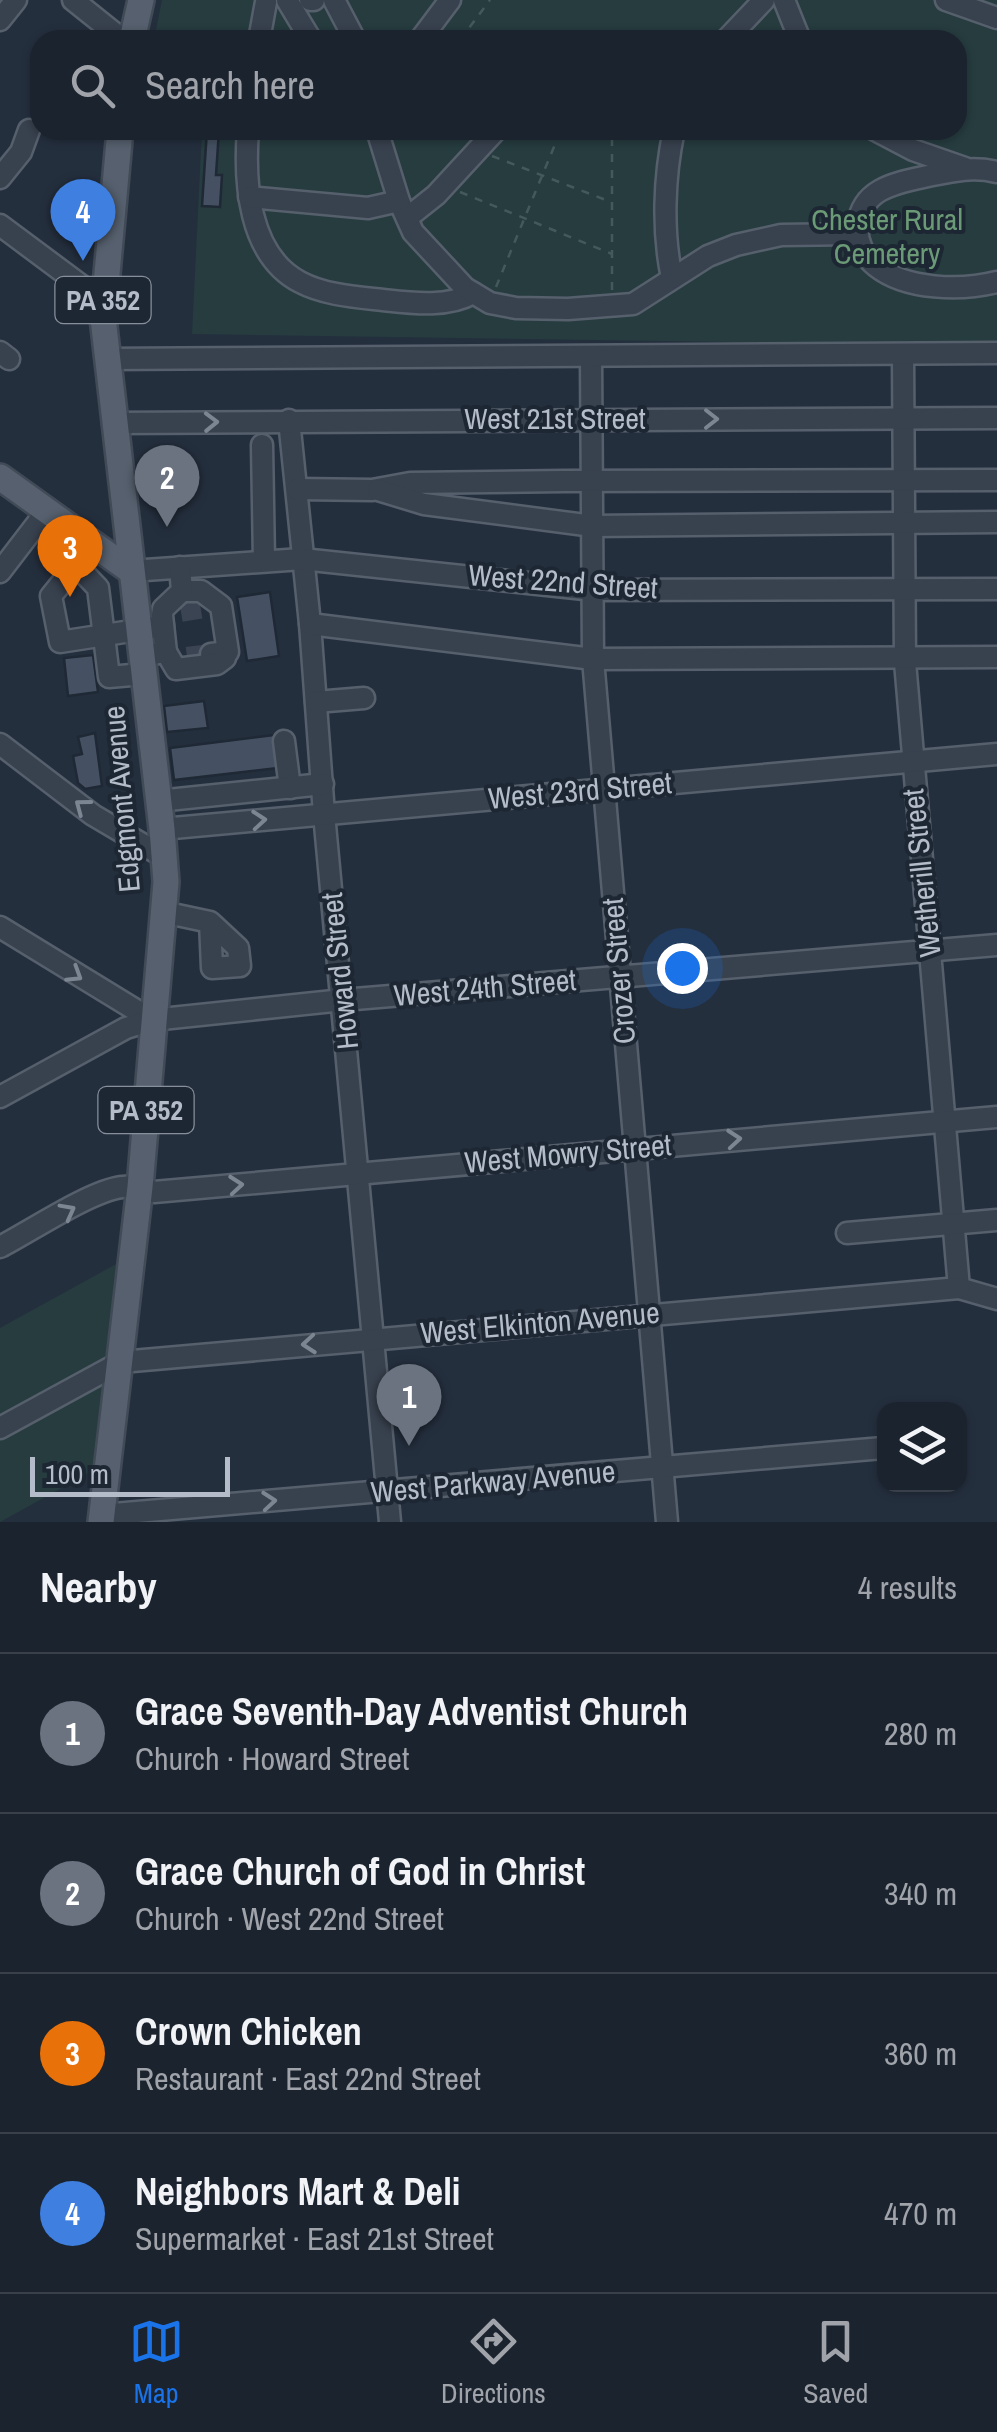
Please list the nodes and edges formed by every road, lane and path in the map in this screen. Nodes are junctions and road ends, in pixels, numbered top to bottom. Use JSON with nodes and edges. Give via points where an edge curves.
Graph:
{"nodes":[{"id":1,"x":16,"y":0,"type":"edge"},
{"id":2,"x":73,"y":0,"type":"edge"},
{"id":3,"x":141,"y":0,"type":"edge"},
{"id":4,"x":287,"y":0,"type":"edge"},
{"id":5,"x":334,"y":0,"type":"edge"},
{"id":6,"x":450,"y":0,"type":"edge"},
{"id":7,"x":490,"y":0,"type":"edge"},
{"id":8,"x":764,"y":0,"type":"edge"},
{"id":9,"x":784,"y":0,"type":"edge"},
{"id":10,"x":946,"y":0,"type":"edge"},
{"id":11,"x":261,"y":1,"type":"edge"},
{"id":12,"x":997,"y":18,"type":"edge"},
{"id":13,"x":0,"y":20,"type":"edge"},
{"id":14,"x":110,"y":30,"type":"edge"},
{"id":15,"x":134,"y":30,"type":"edge"},
{"id":16,"x":260,"y":30,"type":"edge"},
{"id":17,"x":305,"y":30,"type":"edge"},
{"id":18,"x":350,"y":30,"type":"edge"},
{"id":19,"x":428,"y":30,"type":"edge"},
{"id":20,"x":468,"y":30,"type":"edge"},
{"id":21,"x":736,"y":30,"type":"edge"},
{"id":22,"x":796,"y":30,"type":"edge"},
{"id":23,"x":29,"y":130,"type":"dead end"},
{"id":24,"x":119,"y":140,"type":"edge"},
{"id":25,"x":248,"y":140,"type":"edge"},
{"id":26,"x":379,"y":140,"type":"edge"},
{"id":27,"x":486,"y":140,"type":"edge"},
{"id":28,"x":558,"y":140,"type":"edge"},
{"id":29,"x":612,"y":140,"type":"edge"},
{"id":30,"x":673,"y":140,"type":"edge"},
{"id":31,"x":894,"y":140,"type":"edge"},
{"id":32,"x":477,"y":150,"type":"junction"},
{"id":33,"x":997,"y":163,"type":"edge"},
{"id":34,"x":966,"y":168,"type":"junction"},
{"id":35,"x":997,"y":172,"type":"edge"},
{"id":36,"x":543,"y":176,"type":"junction"},
{"id":37,"x":0,"y":178,"type":"edge"},
{"id":38,"x":445,"y":185,"type":"junction"},
{"id":39,"x":249,"y":197,"type":"junction"},
{"id":40,"x":612,"y":202,"type":"junction"},
{"id":41,"x":403,"y":210,"type":"junction"},
{"id":42,"x":525,"y":218,"type":"junction"},
{"id":43,"x":0,"y":225,"type":"edge"},
{"id":44,"x":857,"y":234,"type":"junction"},
{"id":45,"x":612,"y":254,"type":"junction"},
{"id":46,"x":672,"y":278,"type":"junction"},
{"id":47,"x":997,"y":282,"type":"edge"},
{"id":48,"x":481,"y":298,"type":"junction"},
{"id":49,"x":102,"y":301,"type":"junction"},
{"id":50,"x":612,"y":307,"type":"junction"},
{"id":51,"x":997,"y":353,"type":"edge"},
{"id":52,"x":903,"y":356,"type":"junction"},
{"id":53,"x":591,"y":357,"type":"junction"},
{"id":54,"x":106,"y":358,"type":"junction"},
{"id":55,"x":904,"y":418,"type":"junction"},
{"id":56,"x":997,"y":418,"type":"edge"},
{"id":57,"x":590,"y":419,"type":"junction"},
{"id":58,"x":289,"y":420,"type":"junction"},
{"id":59,"x":113,"y":424,"type":"junction"},
{"id":60,"x":262,"y":445,"type":"dead end"},
{"id":61,"x":0,"y":477,"type":"edge"},
{"id":62,"x":592,"y":480,"type":"junction"},
{"id":63,"x":997,"y":480,"type":"edge"},
{"id":64,"x":905,"y":481,"type":"junction"},
{"id":65,"x":297,"y":489,"type":"junction"},
{"id":66,"x":372,"y":490,"type":"junction"},
{"id":67,"x":122,"y":494,"type":"junction"},
{"id":68,"x":46,"y":512,"type":"junction"},
{"id":69,"x":997,"y":522,"type":"edge"},
{"id":70,"x":906,"y":524,"type":"junction"},
{"id":71,"x":593,"y":526,"type":"junction"},
{"id":72,"x":85,"y":539,"type":"junction"},
{"id":73,"x":302,"y":559,"type":"junction"},
{"id":74,"x":264,"y":561,"type":"junction"},
{"id":75,"x":76,"y":565,"type":"junction"},
{"id":76,"x":180,"y":567,"type":"junction"},
{"id":77,"x":131,"y":571,"type":"junction"},
{"id":78,"x":0,"y":572,"type":"edge"},
{"id":79,"x":997,"y":589,"type":"edge"},
{"id":80,"x":594,"y":590,"type":"junction"},
{"id":81,"x":905,"y":590,"type":"junction"},
{"id":82,"x":310,"y":624,"type":"junction"},
{"id":83,"x":106,"y":636,"type":"junction"},
{"id":84,"x":163,"y":637,"type":"junction"},
{"id":85,"x":997,"y":657,"type":"edge"},
{"id":86,"x":905,"y":658,"type":"junction"},
{"id":87,"x":592,"y":659,"type":"junction"},
{"id":88,"x":364,"y":698,"type":"dead end"},
{"id":89,"x":316,"y":702,"type":"junction"},
{"id":90,"x":284,"y":742,"type":"dead end"},
{"id":91,"x":0,"y":744,"type":"edge"},
{"id":92,"x":997,"y":754,"type":"edge"},
{"id":93,"x":912,"y":763,"type":"junction"},
{"id":94,"x":323,"y":784,"type":"junction"},
{"id":95,"x":290,"y":788,"type":"junction"},
{"id":96,"x":602,"y":789,"type":"junction"},
{"id":97,"x":158,"y":802,"type":"junction"},
{"id":98,"x":324,"y":814,"type":"junction"},
{"id":99,"x":162,"y":830,"type":"junction"},
{"id":100,"x":164,"y":858,"type":"junction"},
{"id":101,"x":163,"y":912,"type":"junction"},
{"id":102,"x":210,"y":922,"type":"dead end"},
{"id":103,"x":0,"y":927,"type":"edge"},
{"id":104,"x":997,"y":945,"type":"edge"},
{"id":105,"x":930,"y":952,"type":"junction"},
{"id":106,"x":620,"y":978,"type":"junction"},
{"id":107,"x":344,"y":1000,"type":"junction"},
{"id":108,"x":152,"y":1020,"type":"junction"},
{"id":109,"x":0,"y":1097,"type":"edge"},
{"id":110,"x":997,"y":1117,"type":"edge"},
{"id":111,"x":942,"y":1122,"type":"junction"},
{"id":112,"x":636,"y":1147,"type":"junction"},
{"id":113,"x":360,"y":1173,"type":"junction"},
{"id":114,"x":140,"y":1187,"type":"junction"},
{"id":115,"x":997,"y":1220,"type":"edge"},
{"id":116,"x":954,"y":1223,"type":"junction"},
{"id":117,"x":847,"y":1234,"type":"dead end"},
{"id":118,"x":0,"y":1247,"type":"edge"},
{"id":119,"x":959,"y":1288,"type":"junction"},
{"id":120,"x":997,"y":1299,"type":"edge"},
{"id":121,"x":650,"y":1314,"type":"junction"},
{"id":122,"x":375,"y":1338,"type":"junction"},
{"id":123,"x":121,"y":1362,"type":"junction"},
{"id":124,"x":0,"y":1428,"type":"edge"},
{"id":125,"x":877,"y":1448,"type":"edge"},
{"id":126,"x":662,"y":1466,"type":"junction"},
{"id":127,"x":388,"y":1491,"type":"junction"},
{"id":128,"x":102,"y":1519,"type":"edge"},
{"id":129,"x":390,"y":1522,"type":"edge"},
{"id":130,"x":667,"y":1522,"type":"edge"}],
"edges":[{"from":1,"to":13,"type":"street"},
{"from":2,"to":14,"type":"street"},
{"from":3,"to":15,"type":"main road"},
{"from":4,"to":17,"type":"street"},
{"from":5,"to":18,"type":"street"},
{"from":6,"to":19,"type":"street"},
{"from":7,"to":20,"type":"path"},
{"from":8,"to":21,"type":"street"},
{"from":9,"to":22,"type":"street"},
{"from":10,"to":12,"type":"street"},
{"from":11,"to":16,"type":"street"},
{"from":23,"to":37,"type":"street"},
{"from":24,"to":49,"type":"main road","name":"Edgmont Avenue","number":"PA 352"},
{"from":25,"to":39,"type":"street"},
{"from":26,"to":41,"type":"street"},
{"from":27,"to":32,"type":"street"},
{"from":28,"to":36,"type":"path"},
{"from":29,"to":40,"type":"path"},
{"from":30,"to":46,"type":"street","via":[[667,210]]},
{"from":31,"to":34,"type":"street"},
{"from":32,"to":36,"type":"path"},
{"from":32,"to":38,"type":"street"},
{"from":33,"to":34,"type":"street"},
{"from":34,"to":35,"type":"street"},
{"from":34,"to":44,"type":"street","via":[[874,194],[860,208]]},
{"from":36,"to":40,"type":"path"},
{"from":36,"to":42,"type":"path"},
{"from":38,"to":41,"type":"street"},
{"from":38,"to":42,"type":"path"},
{"from":39,"to":41,"type":"street"},
{"from":39,"to":48,"type":"street","via":[[278,266],[300,282],[402,302]]},
{"from":40,"to":45,"type":"path"},
{"from":41,"to":48,"type":"street","via":[[436,260]]},
{"from":42,"to":45,"type":"path"},
{"from":42,"to":48,"type":"path"},
{"from":43,"to":49,"type":"street"},
{"from":44,"to":46,"type":"street","via":[[758,238]]},
{"from":44,"to":47,"type":"street","via":[[876,266],[898,278],[944,286]]},
{"from":45,"to":50,"type":"path"},
{"from":46,"to":50,"type":"street","via":[[634,304]]},
{"from":48,"to":50,"type":"street","via":[[516,308]]},
{"from":49,"to":54,"type":"main road","name":"Edgmont Avenue","number":"PA 352"},
{"from":51,"to":52,"type":"street"},
{"from":52,"to":53,"type":"street"},
{"from":52,"to":55,"type":"street","name":"Wetherill Street"},
{"from":53,"to":54,"type":"street"},
{"from":53,"to":57,"type":"street","name":"Crozer Street"},
{"from":54,"to":59,"type":"main road","name":"Edgmont Avenue","number":"PA 352"},
{"from":55,"to":56,"type":"street","name":"West 21st Street"},
{"from":57,"to":55,"type":"street","name":"West 21st Street","one_way":true},
{"from":55,"to":64,"type":"street","name":"Wetherill Street"},
{"from":57,"to":58,"type":"street","name":"West 21st Street"},
{"from":57,"to":62,"type":"street","name":"Crozer Street"},
{"from":59,"to":58,"type":"street","name":"West 21st Street","one_way":true},
{"from":58,"to":65,"type":"street","name":"Howard Street"},
{"from":59,"to":67,"type":"main road","name":"Edgmont Avenue","number":"PA 352"},
{"from":60,"to":74,"type":"street"},
{"from":61,"to":68,"type":"main road"},
{"from":62,"to":64,"type":"street"},
{"from":62,"to":66,"type":"street","via":[[410,483]]},
{"from":62,"to":71,"type":"street","name":"Crozer Street"},
{"from":63,"to":64,"type":"street"},
{"from":64,"to":70,"type":"street","name":"Wetherill Street"},
{"from":65,"to":66,"type":"street"},
{"from":65,"to":73,"type":"street","name":"Howard Street"},
{"from":66,"to":71,"type":"street","via":[[424,504]]},
{"from":67,"to":72,"type":"main road","via":[[104,527]]},
{"from":67,"to":77,"type":"main road","name":"Edgmont Avenue","number":"PA 352"},
{"from":68,"to":72,"type":"main road"},
{"from":68,"to":78,"type":"street"},
{"from":69,"to":70,"type":"street"},
{"from":70,"to":71,"type":"street"},
{"from":70,"to":81,"type":"street","name":"Wetherill Street"},
{"from":71,"to":80,"type":"street","name":"Crozer Street"},
{"from":72,"to":75,"type":"street"},
{"from":72,"to":77,"type":"main road"},
{"from":73,"to":74,"type":"street","name":"West 22nd Street"},
{"from":73,"to":80,"type":"street","name":"West 22nd Street"},
{"from":73,"to":82,"type":"street","name":"Howard Street"},
{"from":74,"to":76,"type":"street","name":"West 22nd Street"},
{"from":75,"to":83,"type":"street","via":[[98,588]]},
{"from":75,"to":83,"type":"street","via":[[50,596],[60,642]]},
{"from":76,"to":77,"type":"street","name":"West 22nd Street"},
{"from":76,"to":84,"type":"street"},
{"from":77,"to":84,"type":"main road","name":"Edgmont Avenue","number":"PA 352"},
{"from":79,"to":81,"type":"street","name":"West 22nd Street"},
{"from":80,"to":81,"type":"street","name":"West 22nd Street"},
{"from":80,"to":87,"type":"street","name":"Crozer Street"},
{"from":81,"to":86,"type":"street","name":"Wetherill Street"},
{"from":82,"to":87,"type":"street"},
{"from":82,"to":89,"type":"street","name":"Howard Street"},
{"from":83,"to":84,"type":"street"},
{"from":83,"to":84,"type":"street","via":[[110,677]]},
{"from":84,"to":84,"type":"street","via":[[202,591],[213,607],[218,664],[176,669]]},
{"from":84,"to":97,"type":"main road","name":"Edgmont Avenue","number":"PA 352"},
{"from":85,"to":86,"type":"street"},
{"from":86,"to":87,"type":"street"},
{"from":86,"to":93,"type":"street","name":"Wetherill Street"},
{"from":87,"to":96,"type":"street","name":"Crozer Street"},
{"from":88,"to":89,"type":"street"},
{"from":89,"to":94,"type":"street","name":"Howard Street"},
{"from":90,"to":95,"type":"street"},
{"from":100,"to":91,"type":"street","one_way":true,"via":[[93,815]]},
{"from":92,"to":93,"type":"street","name":"West 23rd Street"},
{"from":93,"to":96,"type":"street","name":"West 23rd Street"},
{"from":93,"to":105,"type":"street","name":"Wetherill Street"},
{"from":94,"to":95,"type":"street"},
{"from":94,"to":98,"type":"street","name":"Howard Street"},
{"from":95,"to":97,"type":"street"},
{"from":96,"to":98,"type":"street","name":"West 23rd Street"},
{"from":96,"to":106,"type":"street","name":"Crozer Street"},
{"from":97,"to":99,"type":"main road","name":"Edgmont Avenue","number":"PA 352"},
{"from":99,"to":98,"type":"street","name":"West 23rd Street","one_way":true},
{"from":98,"to":107,"type":"street","name":"Howard Street"},
{"from":99,"to":100,"type":"main road","name":"Edgmont Avenue","number":"PA 352"},
{"from":100,"to":101,"type":"main road","name":"Edgmont Avenue","number":"PA 352"},
{"from":101,"to":102,"type":"street"},
{"from":101,"to":108,"type":"main road","name":"Edgmont Avenue","number":"PA 352"},
{"from":103,"to":108,"type":"street","one_way":true},
{"from":104,"to":105,"type":"street","name":"West 24th Street"},
{"from":105,"to":106,"type":"street","name":"West 24th Street"},
{"from":105,"to":111,"type":"street","name":"Wetherill Street"},
{"from":106,"to":107,"type":"street","name":"West 24th Street"},
{"from":106,"to":112,"type":"street","name":"Crozer Street"},
{"from":107,"to":108,"type":"street","name":"West 24th Street"},
{"from":107,"to":113,"type":"street","name":"Howard Street"},
{"from":108,"to":109,"type":"street","name":"West 24th Street"},
{"from":108,"to":114,"type":"main road","name":"Edgmont Avenue","number":"PA 352"},
{"from":110,"to":111,"type":"street","name":"West Mowry Street"},
{"from":112,"to":111,"type":"street","name":"West Mowry Street","one_way":true},
{"from":111,"to":116,"type":"street","name":"Wetherill Street"},
{"from":112,"to":113,"type":"street","name":"West Mowry Street"},
{"from":112,"to":121,"type":"street","name":"Crozer Street"},
{"from":114,"to":113,"type":"street","name":"West Mowry Street","one_way":true,"via":[[154,1192]]},
{"from":113,"to":122,"type":"street","name":"Howard Street"},
{"from":118,"to":114,"type":"street","name":"West Mowry Street","one_way":true,"via":[[90,1199]]},
{"from":114,"to":123,"type":"main road","name":"Edgmont Avenue","number":"PA 352"},
{"from":115,"to":116,"type":"street"},
{"from":116,"to":117,"type":"street"},
{"from":116,"to":119,"type":"street","name":"Wetherill Street"},
{"from":119,"to":120,"type":"street"},
{"from":119,"to":121,"type":"street","name":"West Elkinton Avenue"},
{"from":121,"to":122,"type":"street","name":"West Elkinton Avenue"},
{"from":121,"to":126,"type":"street","name":"Crozer Street"},
{"from":122,"to":123,"type":"street","name":"West Elkinton Avenue","one_way":true},
{"from":122,"to":127,"type":"street","name":"Howard Street"},
{"from":123,"to":124,"type":"street"},
{"from":123,"to":128,"type":"main road","name":"Edgmont Avenue","number":"PA 352"},
{"from":125,"to":126,"type":"street","name":"West Parkway Avenue"},
{"from":126,"to":127,"type":"street","name":"West Parkway Avenue"},
{"from":126,"to":130,"type":"street","name":"Crozer Street"},
{"from":128,"to":127,"type":"street","name":"West Parkway Avenue","one_way":true},
{"from":127,"to":129,"type":"street","name":"Howard Street"}]}
